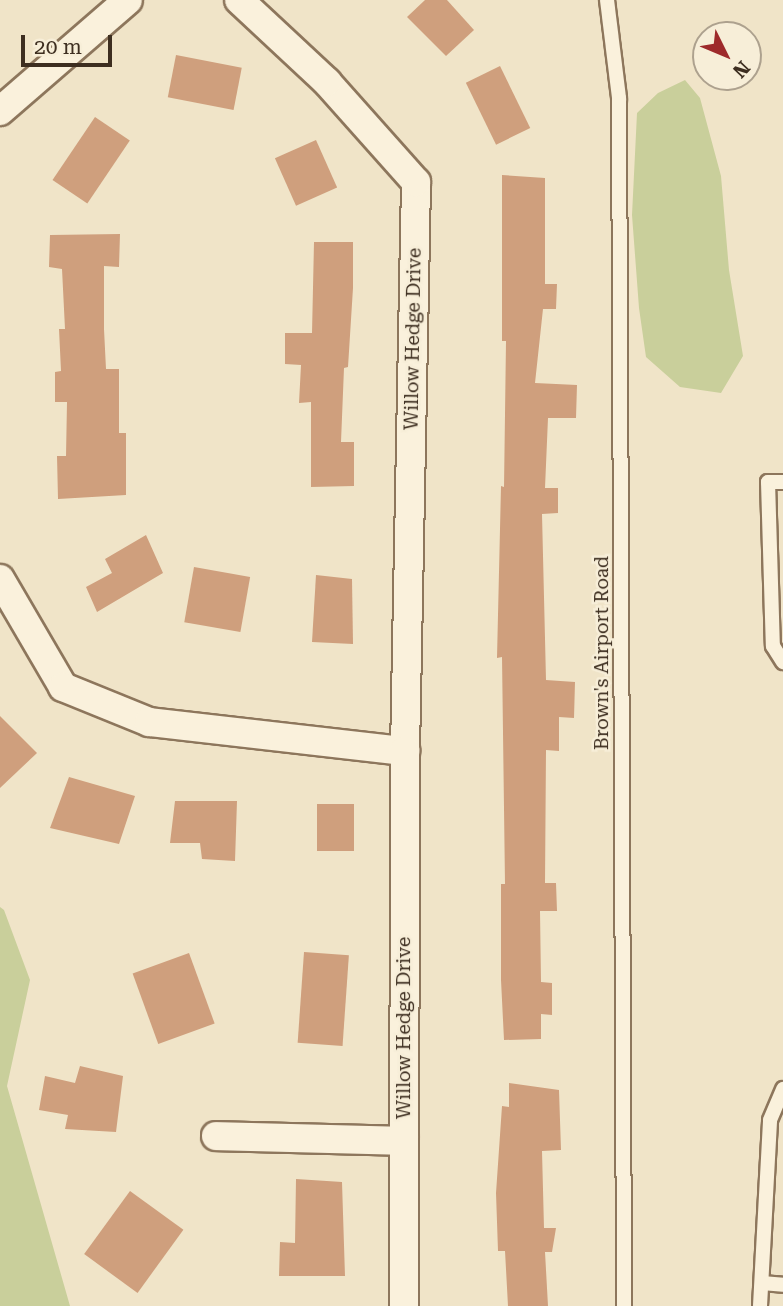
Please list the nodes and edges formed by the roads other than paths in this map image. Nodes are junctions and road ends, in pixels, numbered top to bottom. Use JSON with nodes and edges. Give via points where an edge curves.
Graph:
{"nodes":[{"id":1,"x":128,"y":0,"type":"edge"},
{"id":2,"x":239,"y":0,"type":"edge"},
{"id":3,"x":607,"y":0,"type":"edge"},
{"id":4,"x":0,"y":111,"type":"edge"},
{"id":5,"x":783,"y":482,"type":"edge"},
{"id":6,"x":0,"y":579,"type":"edge"},
{"id":7,"x":783,"y":662,"type":"edge"},
{"id":8,"x":405,"y":751,"type":"junction"},
{"id":9,"x":783,"y":1089,"type":"edge"},
{"id":10,"x":216,"y":1136,"type":"dead end"},
{"id":11,"x":404,"y":1141,"type":"junction"},
{"id":12,"x":762,"y":1283,"type":"junction"},
{"id":13,"x":783,"y":1285,"type":"edge"},
{"id":14,"x":404,"y":1306,"type":"edge"},
{"id":15,"x":624,"y":1306,"type":"edge"},
{"id":16,"x":760,"y":1306,"type":"edge"}],
"edges":[{"from":1,"to":4,"type":"street"},
{"from":2,"to":8,"type":"street","name":"Willow Hedge Drive","via":[[327,82],[416,182]]},
{"from":3,"to":15,"type":"lane","name":"Brown's Airport Road","via":[[619,98]]},
{"from":5,"to":7,"type":"lane","via":[[768,482],[773,646]]},
{"from":6,"to":8,"type":"street","via":[[63,687],[149,722]]},
{"from":8,"to":11,"type":"street","name":"Willow Hedge Drive"},
{"from":9,"to":12,"type":"lane","via":[[770,1121]]},
{"from":10,"to":11,"type":"street"},
{"from":11,"to":14,"type":"street","name":"Willow Hedge Drive"},
{"from":12,"to":13,"type":"lane"},
{"from":12,"to":16,"type":"lane"}]}
